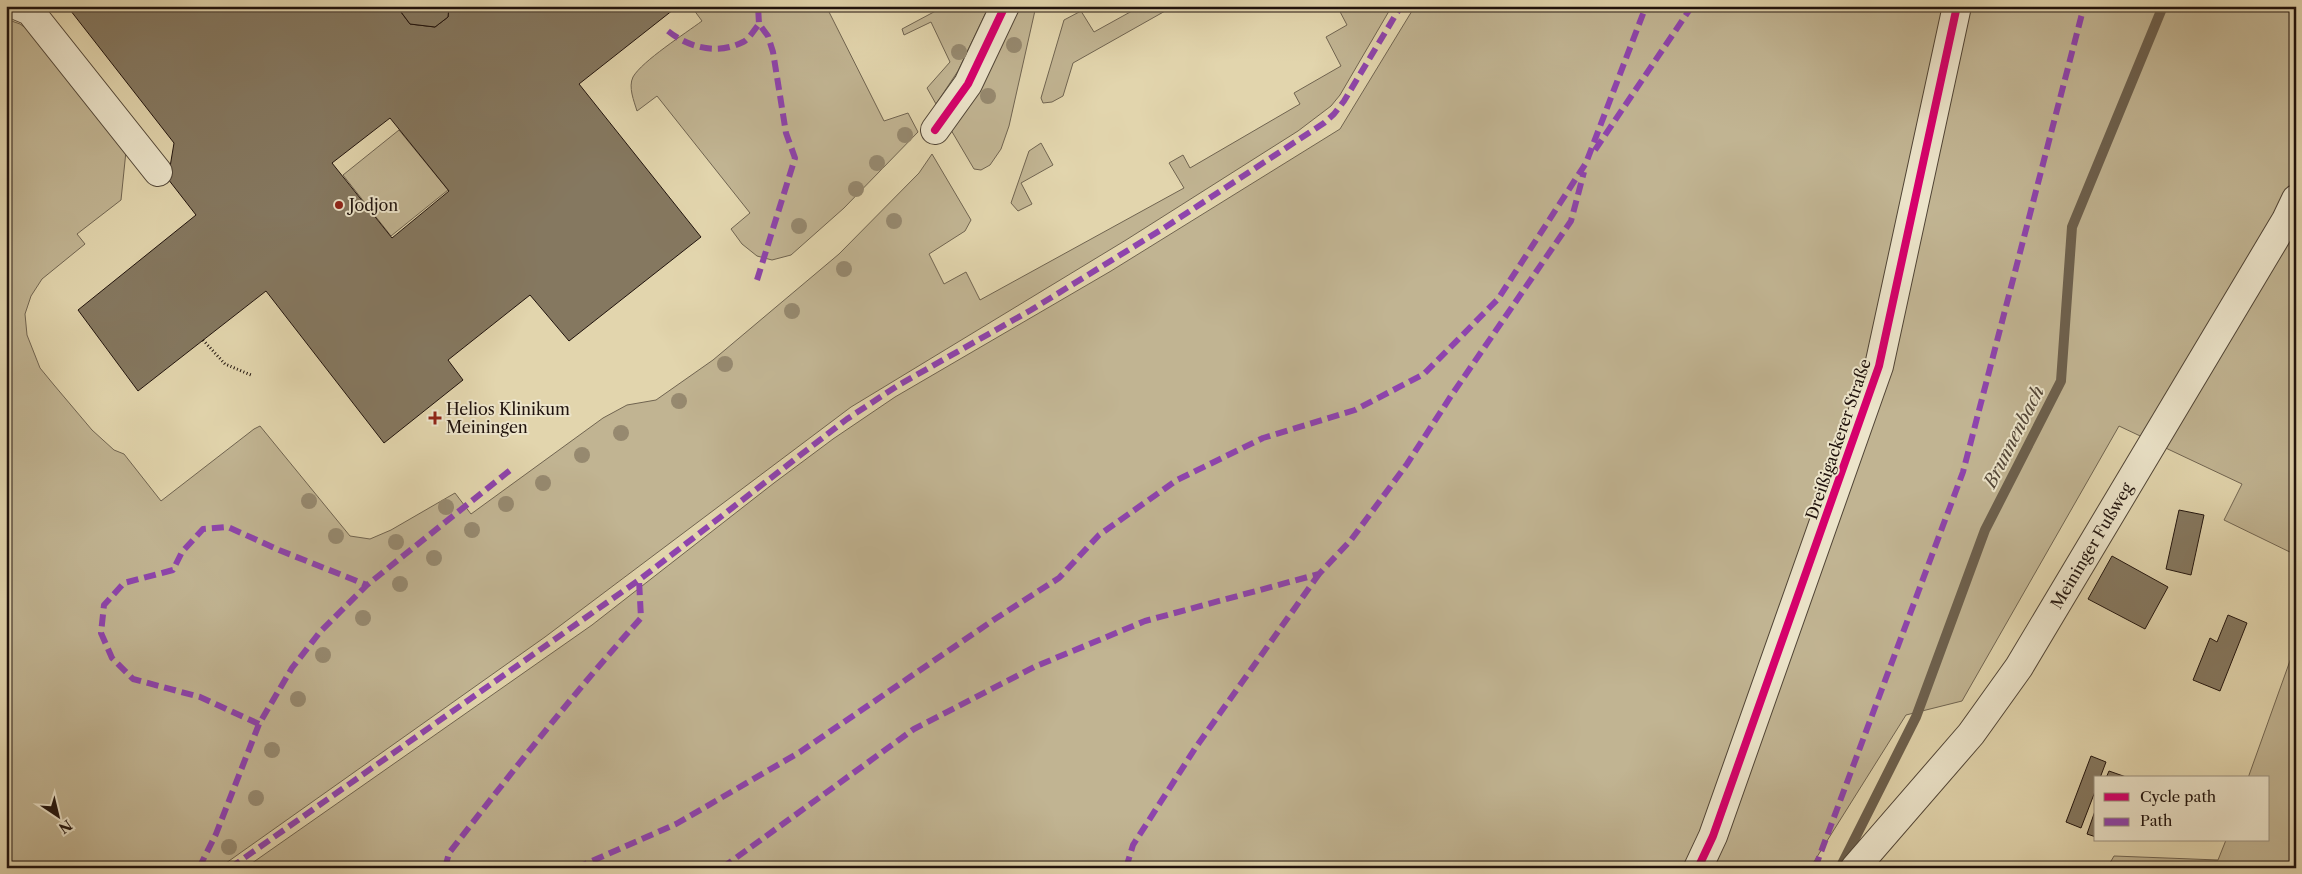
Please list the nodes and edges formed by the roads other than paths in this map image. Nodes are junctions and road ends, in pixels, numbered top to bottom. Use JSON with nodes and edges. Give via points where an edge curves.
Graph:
{"nodes":[{"id":1,"x":18,"y":6,"type":"edge"},
{"id":2,"x":1005,"y":6,"type":"edge"},
{"id":3,"x":1958,"y":6,"type":"edge"},
{"id":4,"x":935,"y":130,"type":"dead end"},
{"id":5,"x":158,"y":172,"type":"dead end"},
{"id":6,"x":2296,"y":200,"type":"edge"},
{"id":7,"x":1698,"y":868,"type":"edge"},
{"id":8,"x":1856,"y":868,"type":"edge"}],
"edges":[{"from":1,"to":5,"type":"street","via":[[30,11]]},
{"from":2,"to":4,"type":"street","via":[[968,84]]},
{"from":3,"to":7,"type":"street","name":"Dreißigackerer Straße","via":[[1879,366],[1713,836]]},
{"from":6,"to":8,"type":"street","name":"Meininger Fußweg","via":[[2019,667],[1970,734]]}]}
